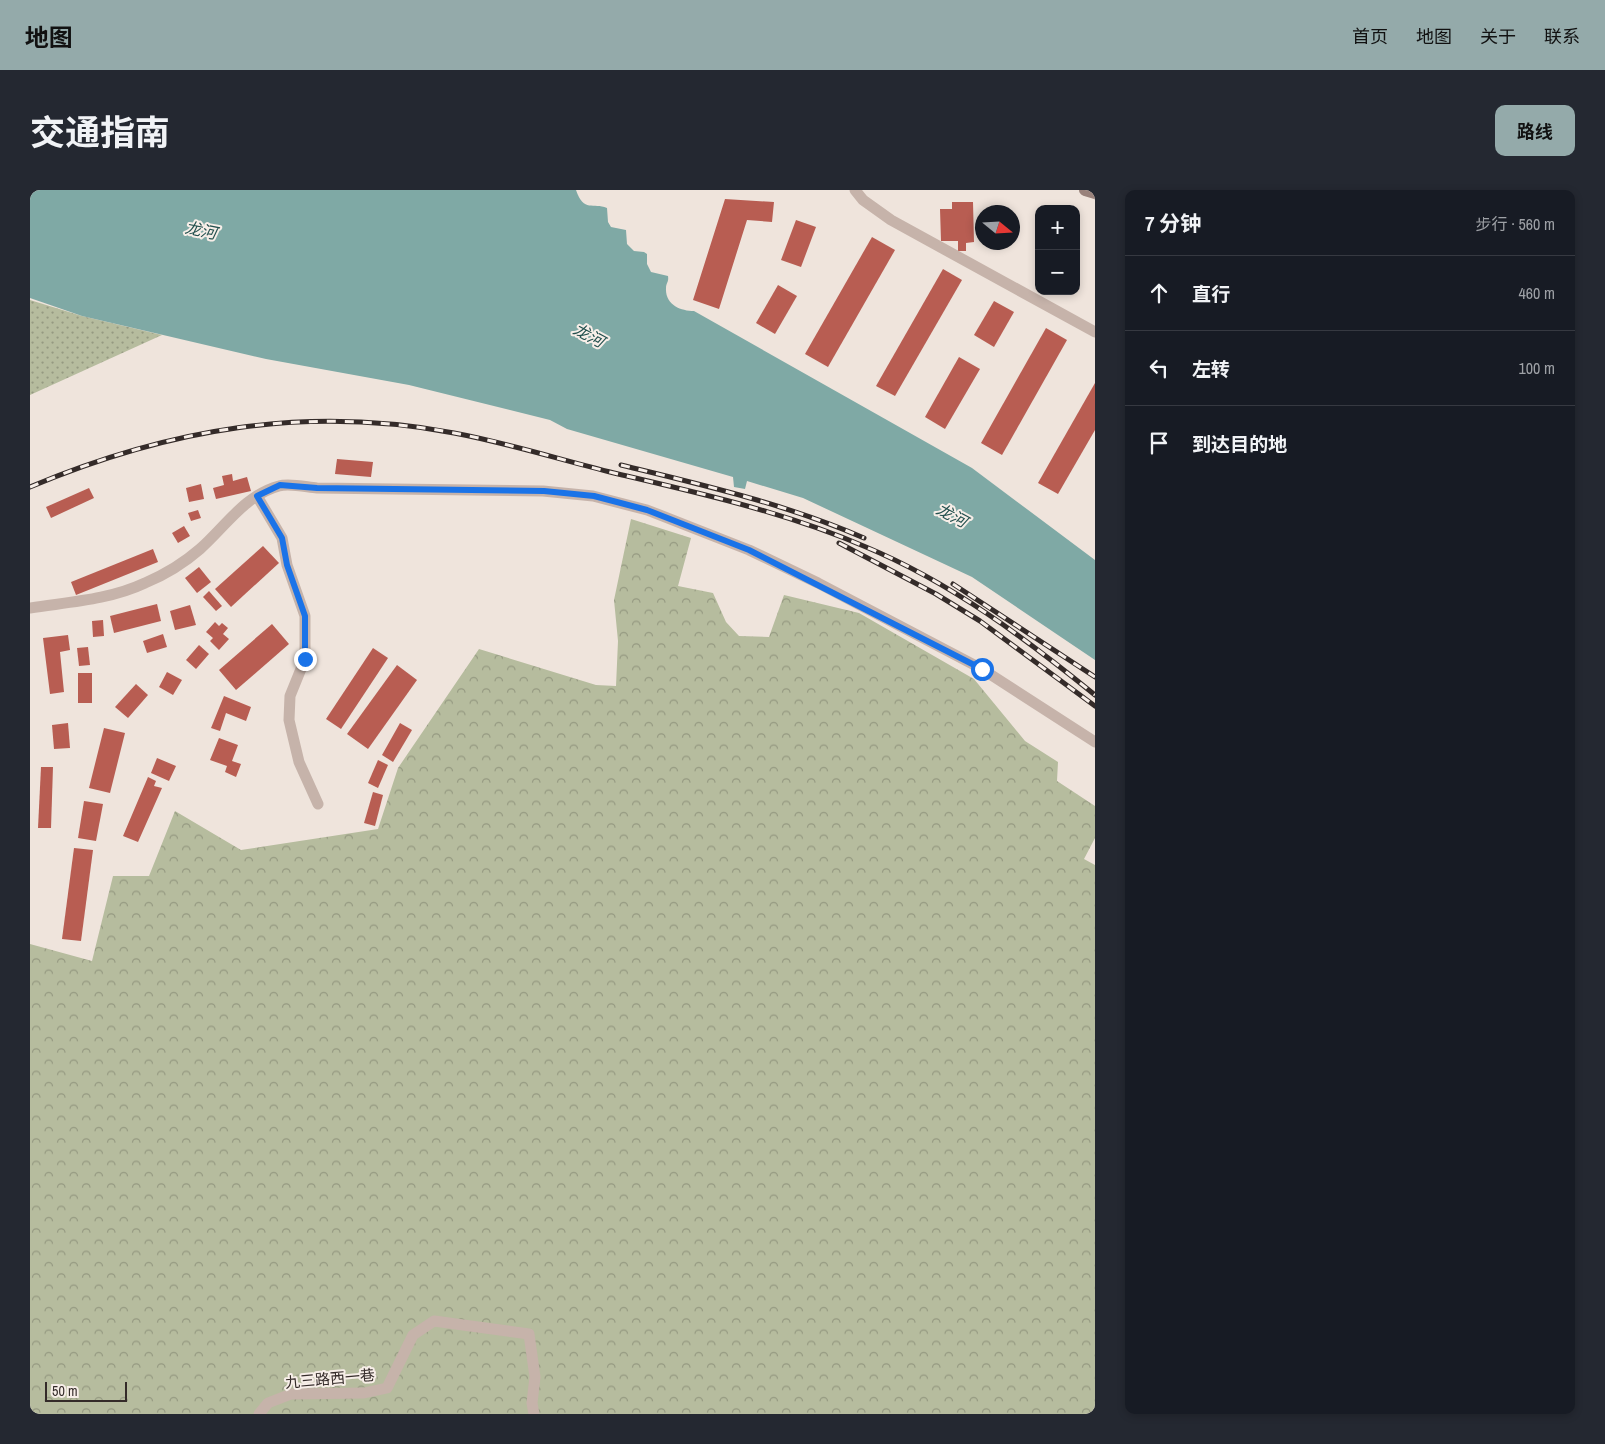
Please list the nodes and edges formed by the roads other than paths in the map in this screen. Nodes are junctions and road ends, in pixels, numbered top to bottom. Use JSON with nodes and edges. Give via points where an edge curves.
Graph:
{"nodes":[{"id":1,"x":855,"y":190,"type":"edge"},
{"id":2,"x":1085,"y":190,"type":"edge"},
{"id":3,"x":1095,"y":193,"type":"edge"},
{"id":4,"x":1095,"y":332,"type":"edge"},
{"id":5,"x":257,"y":496,"type":"junction"},
{"id":6,"x":30,"y":608,"type":"edge"},
{"id":7,"x":1095,"y":742,"type":"edge"},
{"id":8,"x":318,"y":804,"type":"dead end"},
{"id":9,"x":259,"y":1414,"type":"edge"},
{"id":10,"x":534,"y":1414,"type":"edge"}],
"edges":[{"from":1,"to":4,"type":"street","via":[[863,200],[891,220]]},
{"from":2,"to":3,"type":"main road"},
{"from":5,"to":6,"type":"street","via":[[237,511],[200,549],[144,584],[108,596]]},
{"from":5,"to":7,"type":"street","via":[[280,485],[544,491],[594,496],[647,510],[749,550],[826,588],[982,669]]},
{"from":5,"to":8,"type":"street","via":[[282,538],[287,565],[305,616],[305,659],[290,696],[289,720],[299,762]]},
{"from":9,"to":10,"type":"street","name":"九三路西一巷","via":[[268,1402],[291,1394],[364,1393],[387,1388],[413,1335],[434,1321],[530,1334],[534,1362]]}]}
